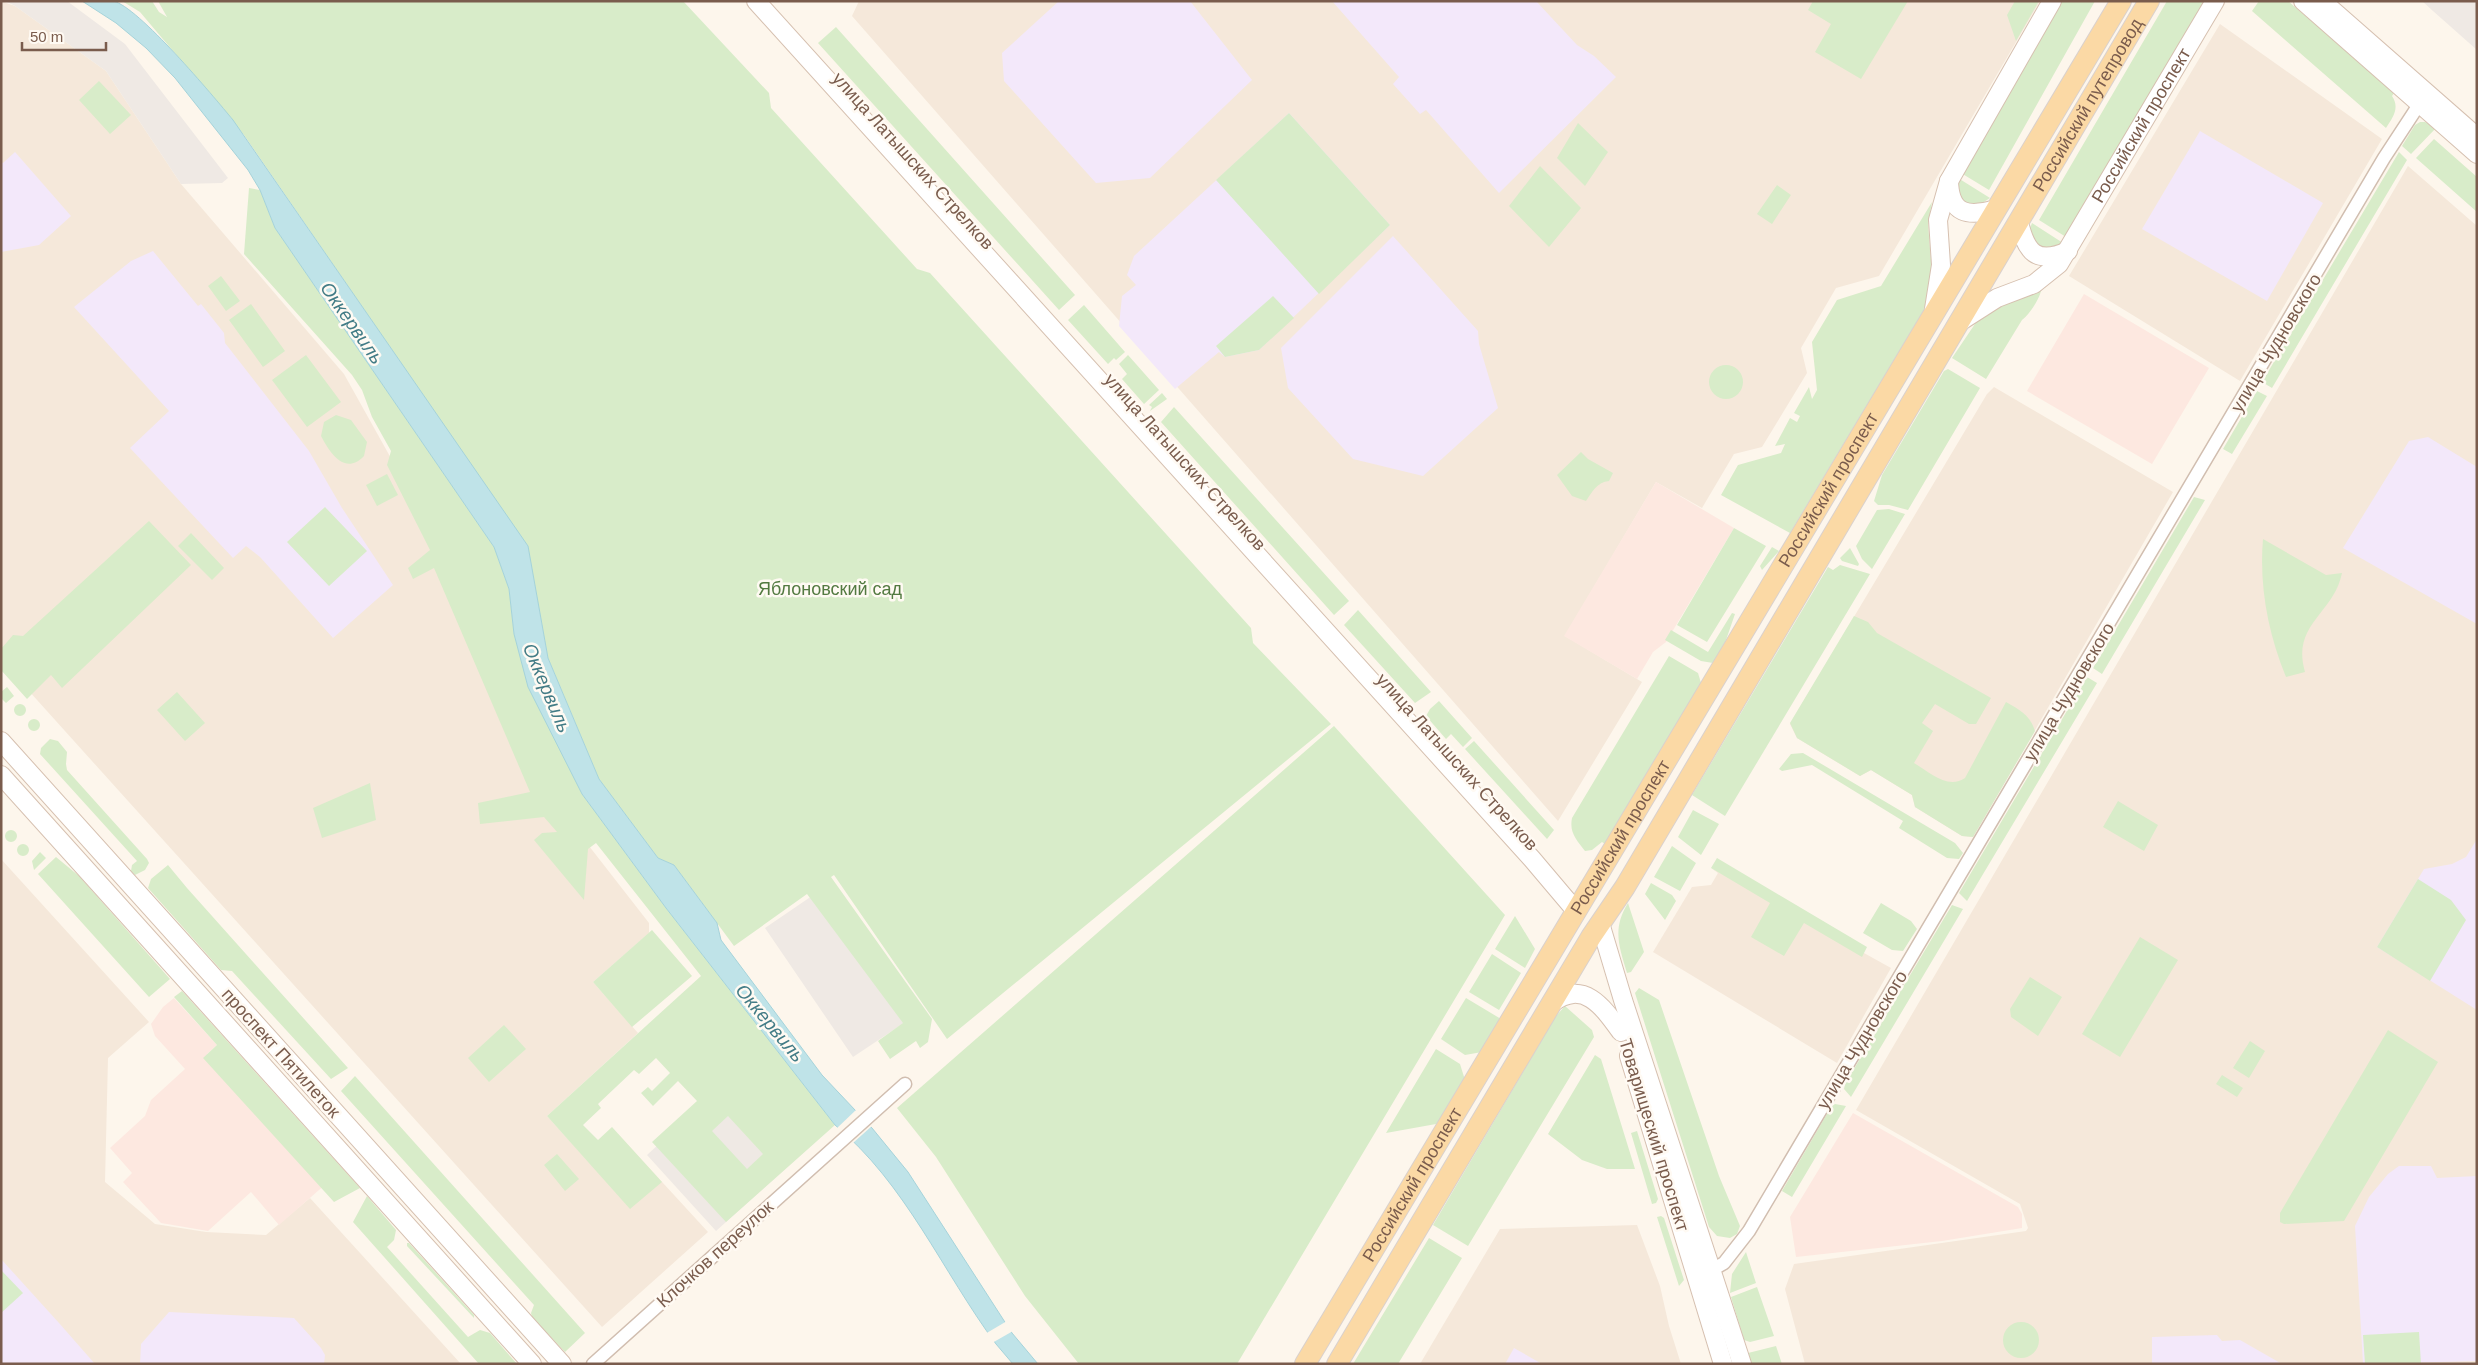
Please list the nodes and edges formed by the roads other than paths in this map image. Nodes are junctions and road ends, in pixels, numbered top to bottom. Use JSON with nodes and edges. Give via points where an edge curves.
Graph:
{"nodes":[{"id":1,"x":2052,"y":1,"type":"edge"},
{"id":2,"x":2120,"y":1,"type":"edge"},
{"id":3,"x":2149,"y":1,"type":"edge"},
{"id":4,"x":2215,"y":1,"type":"edge"},
{"id":5,"x":760,"y":2,"type":"edge"},
{"id":6,"x":2310,"y":2,"type":"edge"},
{"id":7,"x":2423,"y":98,"type":"junction"},
{"id":8,"x":2477,"y":137,"type":"edge"},
{"id":9,"x":2477,"y":154,"type":"edge"},
{"id":10,"x":1949,"y":181,"type":"junction"},
{"id":11,"x":2001,"y":202,"type":"junction"},
{"id":12,"x":2023,"y":215,"type":"junction"},
{"id":13,"x":2068,"y":251,"type":"junction"},
{"id":14,"x":1934,"y":309,"type":"junction"},
{"id":15,"x":1958,"y":323,"type":"junction"},
{"id":16,"x":1,"y":741,"type":"edge"},
{"id":17,"x":1,"y":775,"type":"edge"},
{"id":18,"x":1578,"y":906,"type":"junction"},
{"id":19,"x":1596,"y":930,"type":"junction"},
{"id":20,"x":1552,"y":1003,"type":"junction"},
{"id":21,"x":1621,"y":1032,"type":"junction"},
{"id":22,"x":905,"y":1084,"type":"dead end"},
{"id":23,"x":1705,"y":1273,"type":"junction"},
{"id":24,"x":532,"y":1364,"type":"edge"},
{"id":25,"x":562,"y":1364,"type":"edge"},
{"id":26,"x":593,"y":1364,"type":"edge"},
{"id":27,"x":1305,"y":1364,"type":"edge"},
{"id":28,"x":1337,"y":1364,"type":"edge"},
{"id":29,"x":1723,"y":1364,"type":"edge"},
{"id":30,"x":1742,"y":1364,"type":"edge"}],
"edges":[{"from":1,"to":10,"type":"street","name":"Российский проспект"},
{"from":2,"to":11,"type":"main road","name":"Российский путепровод"},
{"from":3,"to":12,"type":"main road","name":"Российский путепровод"},
{"from":4,"to":13,"type":"street","name":"Российский проспект"},
{"from":5,"to":18,"type":"street","name":"улица Латышских Стрелков"},
{"from":6,"to":7,"type":"street"},
{"from":7,"to":8,"type":"street"},
{"from":7,"to":9,"type":"street"},
{"from":7,"to":23,"type":"street","name":"улица Чудновского","via":[[1748,1231],[1724,1263]]},
{"from":10,"to":11,"type":"street","via":[[1951,200],[1964,212],[1973,214]]},
{"from":10,"to":14,"type":"street","name":"Российский проспект","via":[[1938,220],[1941,265]]},
{"from":11,"to":14,"type":"main road","name":"Российский проспект"},
{"from":12,"to":13,"type":"street","via":[[2026,246],[2033,253],[2050,257]]},
{"from":12,"to":15,"type":"main road","name":"Российский проспект"},
{"from":13,"to":15,"type":"street","name":"Российский проспект","via":[[2048,275],[1997,298]]},
{"from":14,"to":18,"type":"main road","name":"Российский проспект"},
{"from":15,"to":19,"type":"main road","name":"Российский проспект"},
{"from":16,"to":25,"type":"street","name":"проспект Пятилеток"},
{"from":17,"to":24,"type":"street","name":"проспект Пятилеток"},
{"from":18,"to":19,"type":"main road","name":"улица Латышских Стрелков"},
{"from":18,"to":27,"type":"main road","name":"Российский проспект"},
{"from":19,"to":20,"type":"main road","name":"Российский проспект"},
{"from":19,"to":21,"type":"street","name":"Товарищеский проспект"},
{"from":19,"to":23,"type":"street","name":"Товарищеский проспект","via":[[1623,1000]]},
{"from":20,"to":21,"type":"street","via":[[1567,993],[1580,994],[1605,1010]]},
{"from":20,"to":28,"type":"main road","name":"Российский проспект"},
{"from":21,"to":23,"type":"street","name":"Товарищеский проспект"},
{"from":22,"to":26,"type":"street","name":"Клочков переулок"},
{"from":23,"to":29,"type":"street","name":"Товарищеский проспект"},
{"from":23,"to":30,"type":"street","name":"Товарищеский проспект"}]}
